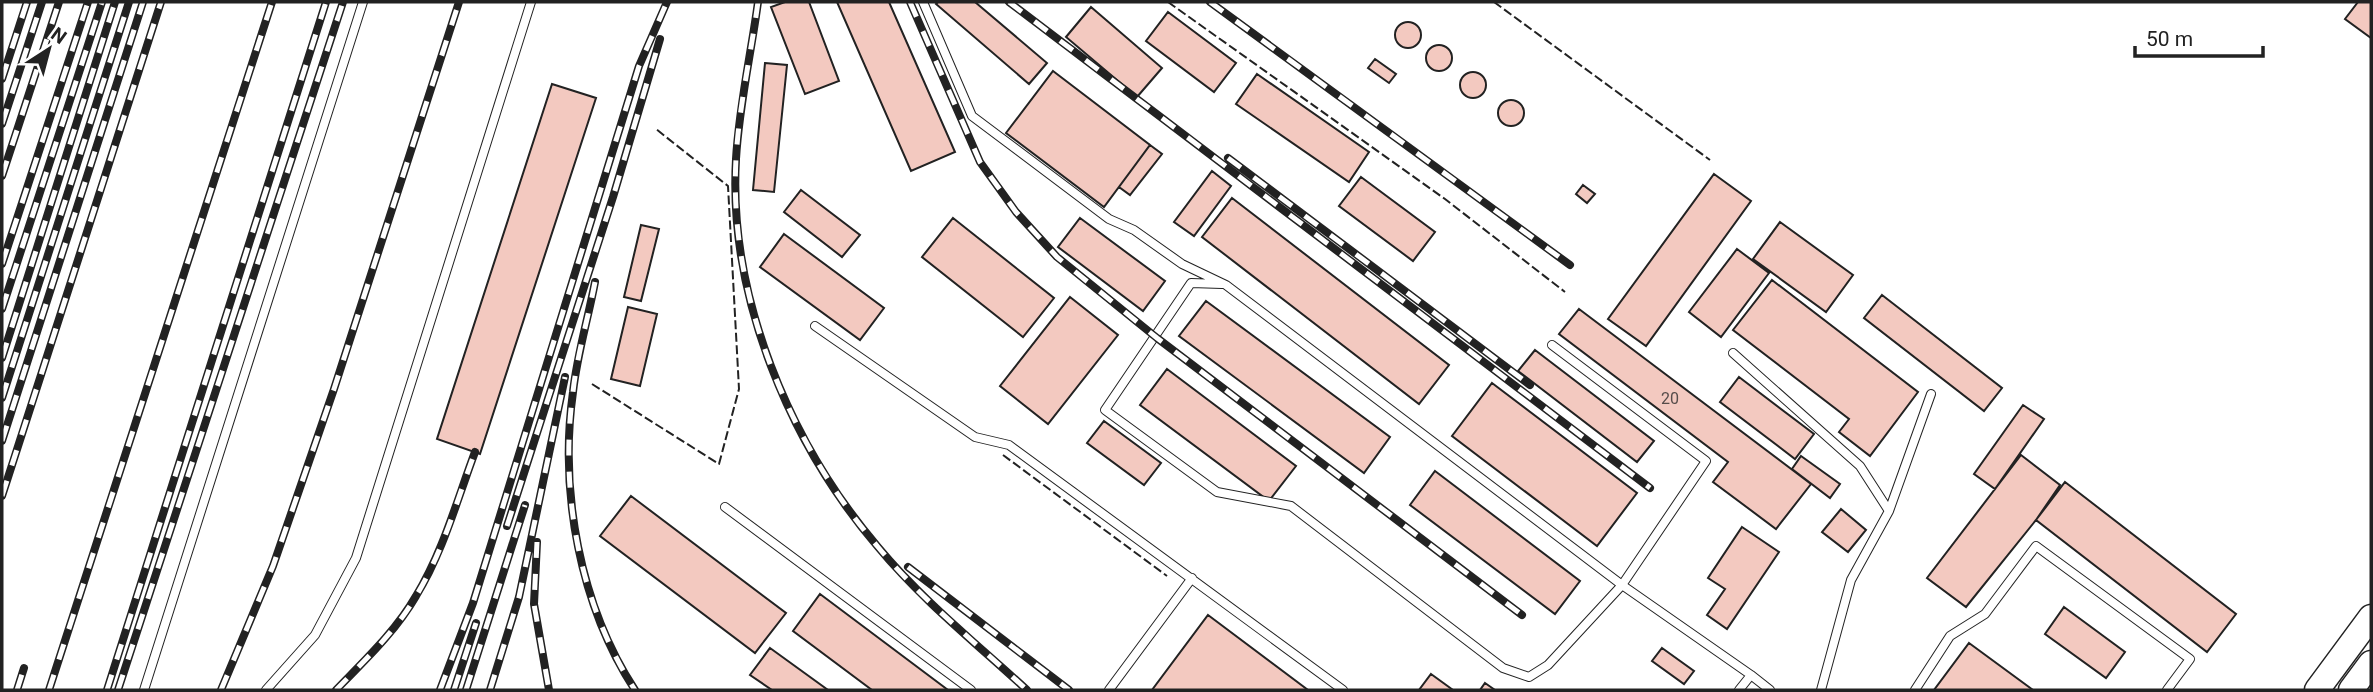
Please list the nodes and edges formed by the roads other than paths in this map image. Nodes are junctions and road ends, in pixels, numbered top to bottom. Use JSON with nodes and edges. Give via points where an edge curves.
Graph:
{"nodes":[{"id":1,"x":363,"y":2,"type":"edge"},
{"id":2,"x":531,"y":2,"type":"edge"},
{"id":3,"x":923,"y":2,"type":"edge"},
{"id":4,"x":1226,"y":285,"type":"junction"},
{"id":5,"x":815,"y":326,"type":"dead end"},
{"id":6,"x":1552,"y":345,"type":"dead end"},
{"id":7,"x":1733,"y":353,"type":"dead end"},
{"id":8,"x":1931,"y":394,"type":"dead end"},
{"id":9,"x":725,"y":507,"type":"dead end"},
{"id":10,"x":1889,"y":511,"type":"junction"},
{"id":11,"x":1192,"y":578,"type":"junction"},
{"id":12,"x":1622,"y":585,"type":"junction"},
{"id":13,"x":2371,"y":617,"type":"edge"},
{"id":14,"x":2371,"y":663,"type":"edge"},
{"id":15,"x":1751,"y":675,"type":"junction"},
{"id":16,"x":144,"y":690,"type":"edge"},
{"id":17,"x":266,"y":690,"type":"edge"},
{"id":18,"x":971,"y":690,"type":"edge"},
{"id":19,"x":1109,"y":690,"type":"edge"},
{"id":20,"x":1343,"y":690,"type":"edge"},
{"id":21,"x":1739,"y":690,"type":"edge"},
{"id":22,"x":1770,"y":690,"type":"edge"},
{"id":23,"x":1821,"y":690,"type":"edge"},
{"id":24,"x":1915,"y":690,"type":"edge"},
{"id":25,"x":2166,"y":690,"type":"edge"},
{"id":26,"x":2317,"y":690,"type":"edge"},
{"id":27,"x":2351,"y":690,"type":"edge"}],
"edges":[{"from":1,"to":16,"type":"lane"},
{"from":2,"to":17,"type":"lane","via":[[356,558],[315,635]]},
{"from":3,"to":4,"type":"lane","via":[[972,116],[1109,219]]},
{"from":4,"to":12,"type":"lane"},
{"from":4,"to":12,"type":"lane","via":[[1191,283],[1105,410],[1217,492],[1291,506],[1503,668],[1529,677],[1548,665]]},
{"from":5,"to":11,"type":"lane","via":[[975,437],[1009,445]]},
{"from":6,"to":12,"type":"lane","via":[[1706,461]]},
{"from":7,"to":10,"type":"lane","via":[[1860,466]]},
{"from":8,"to":10,"type":"lane"},
{"from":9,"to":18,"type":"lane"},
{"from":10,"to":23,"type":"lane","via":[[1851,580]]},
{"from":11,"to":19,"type":"lane"},
{"from":11,"to":20,"type":"lane"},
{"from":12,"to":15,"type":"lane"},
{"from":13,"to":26,"type":"main road"},
{"from":14,"to":27,"type":"main road"},
{"from":15,"to":21,"type":"lane"},
{"from":15,"to":22,"type":"lane"},
{"from":24,"to":25,"type":"lane","via":[[1950,636],[1985,614],[2036,545],[2190,659]]}]}
